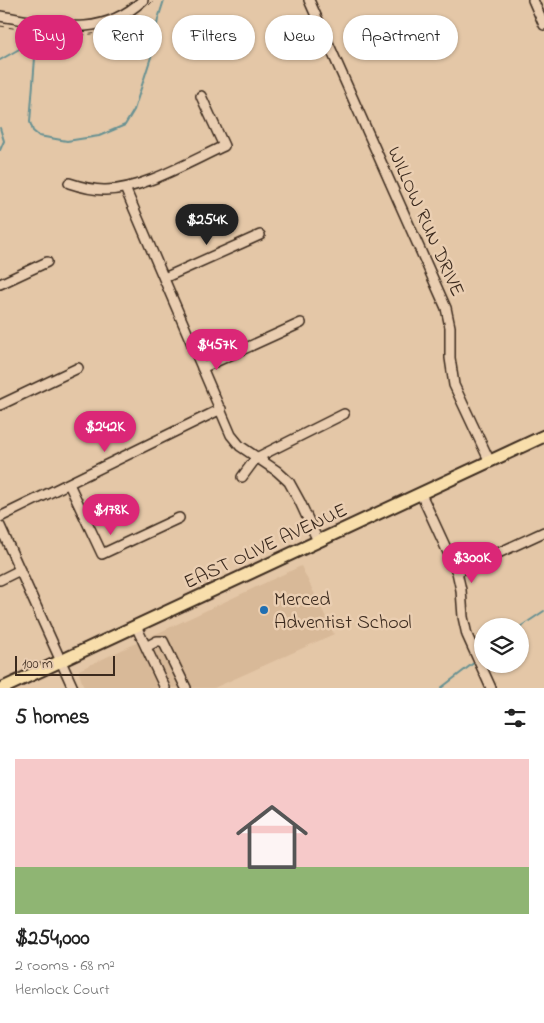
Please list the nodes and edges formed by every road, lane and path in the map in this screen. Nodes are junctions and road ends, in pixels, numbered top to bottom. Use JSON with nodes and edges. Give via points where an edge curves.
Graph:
{"nodes":[{"id":1,"x":143,"y":0,"type":"edge"},
{"id":2,"x":309,"y":0,"type":"edge"},
{"id":3,"x":533,"y":0,"type":"edge"},
{"id":4,"x":0,"y":16,"type":"edge"},
{"id":5,"x":544,"y":25,"type":"edge"},
{"id":6,"x":201,"y":96,"type":"dead end"},
{"id":7,"x":69,"y":183,"type":"dead end"},
{"id":8,"x":125,"y":188,"type":"junction"},
{"id":9,"x":260,"y":235,"type":"dead end"},
{"id":10,"x":47,"y":262,"type":"dead end"},
{"id":11,"x":164,"y":278,"type":"junction"},
{"id":12,"x":0,"y":284,"type":"edge"},
{"id":13,"x":301,"y":323,"type":"dead end"},
{"id":14,"x":78,"y":368,"type":"dead end"},
{"id":15,"x":202,"y":368,"type":"junction"},
{"id":16,"x":0,"y":405,"type":"edge"},
{"id":17,"x":221,"y":409,"type":"junction"},
{"id":18,"x":344,"y":414,"type":"dead end"},
{"id":19,"x":544,"y":436,"type":"edge"},
{"id":20,"x":256,"y":458,"type":"junction"},
{"id":21,"x":490,"y":462,"type":"junction"},
{"id":22,"x":242,"y":477,"type":"dead end"},
{"id":23,"x":69,"y":484,"type":"junction"},
{"id":24,"x":421,"y":494,"type":"junction"},
{"id":25,"x":0,"y":517,"type":"edge"},
{"id":26,"x":179,"y":518,"type":"dead end"},
{"id":27,"x":0,"y":526,"type":"edge"},
{"id":28,"x":544,"y":532,"type":"edge"},
{"id":29,"x":318,"y":541,"type":"junction"},
{"id":30,"x":20,"y":570,"type":"junction"},
{"id":31,"x":457,"y":572,"type":"junction"},
{"id":32,"x":0,"y":580,"type":"edge"},
{"id":33,"x":136,"y":626,"type":"junction"},
{"id":34,"x":146,"y":647,"type":"junction"},
{"id":35,"x":60,"y":661,"type":"junction"},
{"id":36,"x":3,"y":688,"type":"edge"},
{"id":37,"x":73,"y":688,"type":"edge"},
{"id":38,"x":165,"y":688,"type":"edge"},
{"id":39,"x":186,"y":688,"type":"edge"},
{"id":40,"x":491,"y":688,"type":"edge"}],
"edges":[{"from":1,"to":4,"type":"street","via":[[118,19],[96,26],[73,27]]},
{"from":2,"to":21,"type":"street","name":"WILLOW RUN DRIVE","via":[[446,308],[454,385]]},
{"from":3,"to":5,"type":"street"},
{"from":6,"to":8,"type":"street","via":[[224,146]]},
{"from":7,"to":8,"type":"street","via":[[105,190]]},
{"from":8,"to":11,"type":"street"},
{"from":9,"to":11,"type":"street"},
{"from":10,"to":12,"type":"street"},
{"from":11,"to":15,"type":"street"},
{"from":13,"to":15,"type":"street"},
{"from":14,"to":16,"type":"street"},
{"from":15,"to":17,"type":"street"},
{"from":17,"to":20,"type":"street","via":[[232,435]]},
{"from":17,"to":23,"type":"street"},
{"from":18,"to":20,"type":"street"},
{"from":19,"to":21,"type":"main road","name":"EAST OLIVE AVENUE"},
{"from":20,"to":22,"type":"street"},
{"from":20,"to":29,"type":"street","via":[[288,482]]},
{"from":21,"to":24,"type":"main road","name":"EAST OLIVE AVENUE"},
{"from":23,"to":25,"type":"street"},
{"from":23,"to":26,"type":"street","via":[[102,554]]},
{"from":24,"to":29,"type":"main road","name":"EAST OLIVE AVENUE"},
{"from":24,"to":31,"type":"street"},
{"from":27,"to":30,"type":"street"},
{"from":28,"to":31,"type":"street"},
{"from":29,"to":33,"type":"main road","name":"EAST OLIVE AVENUE"},
{"from":30,"to":32,"type":"street"},
{"from":30,"to":35,"type":"street"},
{"from":31,"to":40,"type":"street","via":[[467,635]]},
{"from":33,"to":34,"type":"street"},
{"from":33,"to":35,"type":"main road","name":"EAST OLIVE AVENUE"},
{"from":34,"to":38,"type":"street"},
{"from":34,"to":39,"type":"street","via":[[163,641]]},
{"from":35,"to":36,"type":"main road","name":"EAST OLIVE AVENUE"},
{"from":35,"to":37,"type":"street"}]}
